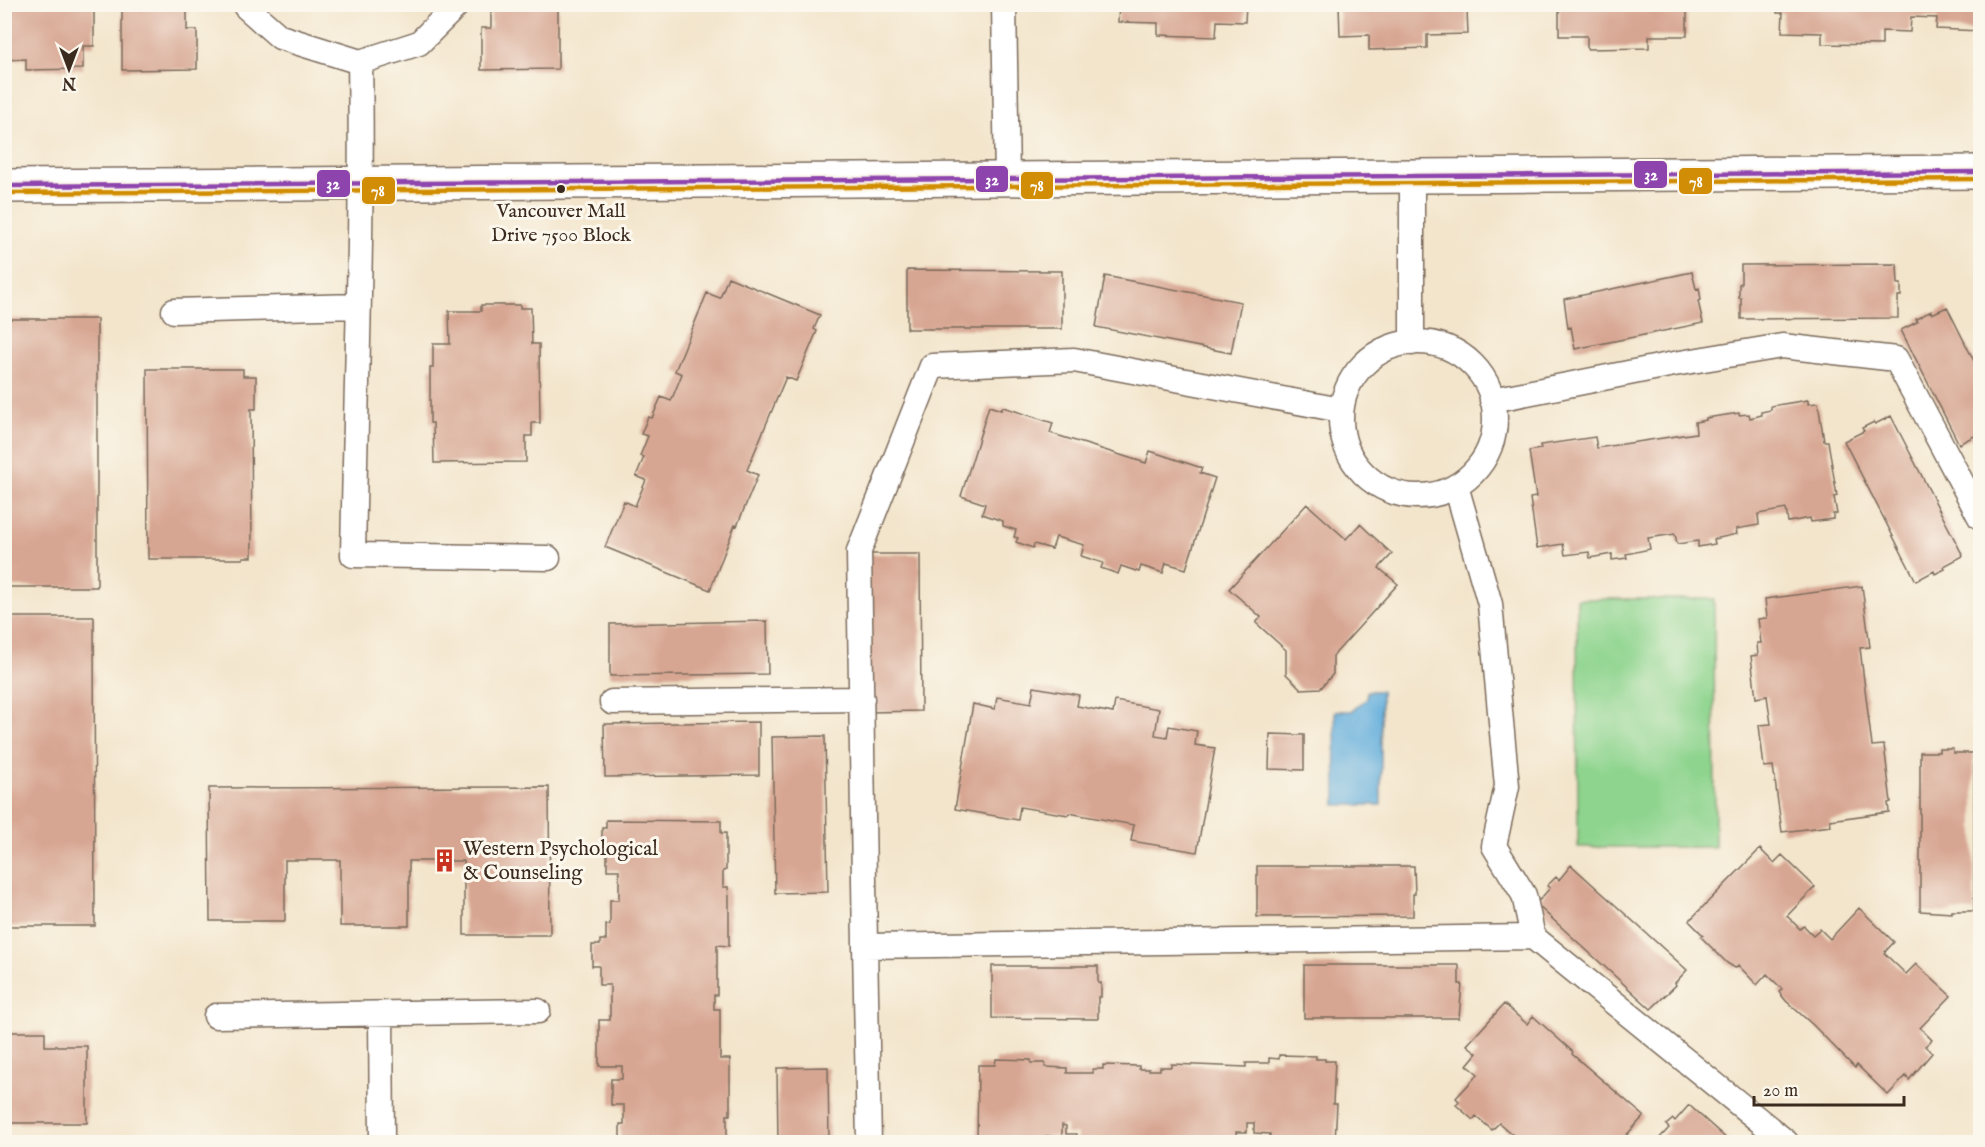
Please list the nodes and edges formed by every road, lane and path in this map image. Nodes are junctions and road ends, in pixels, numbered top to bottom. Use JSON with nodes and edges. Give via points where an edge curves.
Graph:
{"nodes":[{"id":1,"x":246,"y":4,"type":"edge"},
{"id":2,"x":458,"y":4,"type":"edge"},
{"id":3,"x":1004,"y":4,"type":"edge"},
{"id":4,"x":360,"y":62,"type":"junction"},
{"id":5,"x":1980,"y":172,"type":"edge"},
{"id":6,"x":1412,"y":176,"type":"junction"},
{"id":7,"x":1007,"y":179,"type":"junction"},
{"id":8,"x":362,"y":183,"type":"junction"},
{"id":9,"x":4,"y":186,"type":"edge"},
{"id":10,"x":357,"y":306,"type":"junction"},
{"id":11,"x":174,"y":311,"type":"dead end"},
{"id":12,"x":1412,"y":343,"type":"junction"},
{"id":13,"x":1492,"y":400,"type":"junction"},
{"id":14,"x":1341,"y":410,"type":"junction"},
{"id":15,"x":1456,"y":486,"type":"junction"},
{"id":16,"x":1980,"y":517,"type":"edge"},
{"id":17,"x":548,"y":558,"type":"dead end"},
{"id":18,"x":862,"y":699,"type":"junction"},
{"id":19,"x":612,"y":702,"type":"dead end"},
{"id":20,"x":1533,"y":937,"type":"junction"},
{"id":21,"x":865,"y":946,"type":"junction"},
{"id":22,"x":538,"y":1011,"type":"dead end"},
{"id":23,"x":381,"y":1014,"type":"junction"},
{"id":24,"x":216,"y":1016,"type":"dead end"},
{"id":25,"x":382,"y":1143,"type":"edge"},
{"id":26,"x":869,"y":1143,"type":"edge"},
{"id":27,"x":1786,"y":1143,"type":"edge"}],
"edges":[{"from":1,"to":4,"type":"lane","via":[[280,37]]},
{"from":2,"to":4,"type":"lane","via":[[419,43]]},
{"from":3,"to":7,"type":"lane"},
{"from":4,"to":8,"type":"lane"},
{"from":5,"to":6,"type":"main road"},
{"from":6,"to":7,"type":"main road"},
{"from":6,"to":12,"type":"lane"},
{"from":7,"to":8,"type":"main road"},
{"from":8,"to":9,"type":"main road"},
{"from":8,"to":10,"type":"lane"},
{"from":10,"to":11,"type":"lane"},
{"from":10,"to":17,"type":"lane","via":[[353,555]]},
{"from":12,"to":13,"type":"lane","via":[[1436,344],[1462,356],[1482,377]]},
{"from":12,"to":14,"type":"lane","via":[[1388,348],[1364,364],[1347,388]]},
{"from":13,"to":15,"type":"lane","via":[[1494,433],[1488,451]]},
{"from":13,"to":16,"type":"lane","via":[[1782,346],[1896,358]]},
{"from":14,"to":15,"type":"lane","via":[[1348,453],[1373,482],[1390,491],[1419,496]]},
{"from":14,"to":18,"type":"lane","via":[[1074,360],[932,366],[859,551]]},
{"from":15,"to":20,"type":"lane","via":[[1490,604],[1507,786],[1494,846],[1524,895]]},
{"from":18,"to":19,"type":"lane"},
{"from":18,"to":21,"type":"lane"},
{"from":20,"to":21,"type":"lane"},
{"from":20,"to":27,"type":"lane"},
{"from":21,"to":26,"type":"lane"},
{"from":22,"to":23,"type":"lane"},
{"from":23,"to":24,"type":"lane"},
{"from":23,"to":25,"type":"lane"}]}
